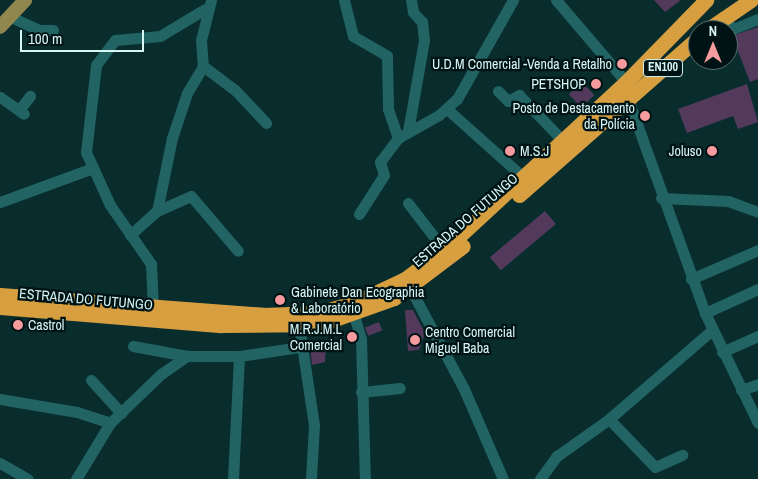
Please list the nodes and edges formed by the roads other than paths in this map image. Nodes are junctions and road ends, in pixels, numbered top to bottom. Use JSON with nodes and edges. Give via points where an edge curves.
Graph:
{"nodes":[{"id":1,"x":25,"y":0,"type":"edge"},
{"id":2,"x":344,"y":0,"type":"edge"},
{"id":3,"x":411,"y":0,"type":"edge"},
{"id":4,"x":513,"y":0,"type":"edge"},
{"id":5,"x":706,"y":0,"type":"edge"},
{"id":6,"x":751,"y":0,"type":"edge"},
{"id":7,"x":557,"y":1,"type":"edge"},
{"id":8,"x":208,"y":4,"type":"edge"},
{"id":9,"x":11,"y":17,"type":"junction"},
{"id":10,"x":722,"y":17,"type":"junction"},
{"id":11,"x":758,"y":19,"type":"edge"},
{"id":12,"x":719,"y":20,"type":"edge"},
{"id":13,"x":0,"y":27,"type":"edge"},
{"id":14,"x":53,"y":30,"type":"dead end"},
{"id":15,"x":688,"y":47,"type":"edge"},
{"id":16,"x":203,"y":66,"type":"junction"},
{"id":17,"x":626,"y":82,"type":"junction"},
{"id":18,"x":498,"y":91,"type":"dead end"},
{"id":19,"x":30,"y":96,"type":"dead end"},
{"id":20,"x":0,"y":97,"type":"edge"},
{"id":21,"x":628,"y":99,"type":"junction"},
{"id":22,"x":447,"y":109,"type":"junction"},
{"id":23,"x":266,"y":124,"type":"dead end"},
{"id":24,"x":408,"y":131,"type":"junction"},
{"id":25,"x":398,"y":138,"type":"junction"},
{"id":26,"x":562,"y":140,"type":"junction"},
{"id":27,"x":90,"y":169,"type":"junction"},
{"id":28,"x":522,"y":178,"type":"junction"},
{"id":29,"x":661,"y":198,"type":"junction"},
{"id":30,"x":0,"y":202,"type":"edge"},
{"id":31,"x":408,"y":203,"type":"dead end"},
{"id":32,"x":157,"y":210,"type":"junction"},
{"id":33,"x":758,"y":212,"type":"edge"},
{"id":34,"x":359,"y":214,"type":"dead end"},
{"id":35,"x":130,"y":235,"type":"junction"},
{"id":36,"x":444,"y":250,"type":"junction"},
{"id":37,"x":758,"y":250,"type":"edge"},
{"id":38,"x":238,"y":251,"type":"dead end"},
{"id":39,"x":691,"y":279,"type":"junction"},
{"id":40,"x":410,"y":288,"type":"junction"},
{"id":41,"x":758,"y":289,"type":"edge"},
{"id":42,"x":0,"y":295,"type":"edge"},
{"id":43,"x":0,"y":307,"type":"edge"},
{"id":44,"x":153,"y":308,"type":"junction"},
{"id":45,"x":704,"y":313,"type":"junction"},
{"id":46,"x":354,"y":315,"type":"junction"},
{"id":47,"x":299,"y":326,"type":"junction"},
{"id":48,"x":712,"y":330,"type":"junction"},
{"id":49,"x":758,"y":336,"type":"edge"},
{"id":50,"x":133,"y":346,"type":"dead end"},
{"id":51,"x":301,"y":347,"type":"junction"},
{"id":52,"x":722,"y":352,"type":"junction"},
{"id":53,"x":187,"y":356,"type":"junction"},
{"id":54,"x":238,"y":356,"type":"junction"},
{"id":55,"x":91,"y":380,"type":"dead end"},
{"id":56,"x":758,"y":384,"type":"edge"},
{"id":57,"x":400,"y":388,"type":"dead end"},
{"id":58,"x":741,"y":390,"type":"junction"},
{"id":59,"x":360,"y":392,"type":"junction"},
{"id":60,"x":0,"y":399,"type":"edge"},
{"id":61,"x":121,"y":413,"type":"junction"},
{"id":62,"x":609,"y":419,"type":"junction"},
{"id":63,"x":110,"y":423,"type":"junction"},
{"id":64,"x":758,"y":423,"type":"edge"},
{"id":65,"x":682,"y":455,"type":"dead end"},
{"id":66,"x":0,"y":463,"type":"edge"},
{"id":67,"x":28,"y":479,"type":"edge"},
{"id":68,"x":76,"y":479,"type":"edge"},
{"id":69,"x":233,"y":479,"type":"edge"},
{"id":70,"x":310,"y":479,"type":"edge"},
{"id":71,"x":365,"y":479,"type":"edge"},
{"id":72,"x":503,"y":479,"type":"edge"},
{"id":73,"x":540,"y":479,"type":"edge"}],
"edges":[{"from":1,"to":9,"type":"main road"},
{"from":2,"to":25,"type":"street","via":[[353,36],[387,56],[388,109]]},
{"from":3,"to":24,"type":"street","via":[[413,12],[422,22],[424,40]]},
{"from":4,"to":22,"type":"street","via":[[495,26],[482,59]]},
{"from":5,"to":17,"type":"highway","name":"ESTRADA DO FUTUNGO","number":"EN100"},
{"from":6,"to":10,"type":"highway"},
{"from":7,"to":17,"type":"street"},
{"from":8,"to":16,"type":"street","via":[[200,48]]},
{"from":8,"to":27,"type":"street","via":[[160,36],[122,37],[103,52],[96,65],[87,124]]},
{"from":9,"to":13,"type":"main road"},
{"from":9,"to":14,"type":"street","via":[[39,30]]},
{"from":10,"to":11,"type":"street","via":[[733,29]]},
{"from":10,"to":12,"type":"highway"},
{"from":15,"to":21,"type":"highway","name":"ESTRADA DO FUTUNGO","number":"EN100"},
{"from":16,"to":23,"type":"street","via":[[236,91]]},
{"from":16,"to":32,"type":"street","via":[[187,93],[172,138]]},
{"from":17,"to":26,"type":"highway","name":"ESTRADA DO FUTUNGO","number":"EN100"},
{"from":18,"to":26,"type":"street","via":[[508,101],[519,95]]},
{"from":19,"to":20,"type":"street","via":[[22,112]]},
{"from":21,"to":29,"type":"street"},
{"from":21,"to":40,"type":"highway","name":"ESTRADA DO FUTUNGO","number":"EN100"},
{"from":22,"to":24,"type":"street"},
{"from":22,"to":28,"type":"street"},
{"from":24,"to":25,"type":"street"},
{"from":25,"to":34,"type":"street","via":[[380,162],[385,173]]},
{"from":26,"to":28,"type":"highway","name":"ESTRADA DO FUTUNGO","number":"EN100"},
{"from":27,"to":30,"type":"street"},
{"from":27,"to":35,"type":"street"},
{"from":28,"to":36,"type":"highway","name":"ESTRADA DO FUTUNGO","number":"EN100"},
{"from":29,"to":33,"type":"street","via":[[728,201]]},
{"from":29,"to":39,"type":"street"},
{"from":31,"to":36,"type":"street"},
{"from":32,"to":35,"type":"street"},
{"from":32,"to":38,"type":"street","via":[[191,196]]},
{"from":35,"to":44,"type":"street","via":[[151,264]]},
{"from":36,"to":44,"type":"highway","name":"ESTRADA DO FUTUNGO","number":"EN100","via":[[380,292],[318,313],[263,316]]},
{"from":37,"to":39,"type":"street"},
{"from":39,"to":45,"type":"street"},
{"from":40,"to":46,"type":"highway","name":"ESTRADA DO FUTUNGO","number":"EN100"},
{"from":40,"to":72,"type":"street","via":[[464,389]]},
{"from":41,"to":45,"type":"street"},
{"from":42,"to":44,"type":"highway","name":"ESTRADA DO FUTUNGO","number":"EN100"},
{"from":43,"to":47,"type":"highway","name":"ESTRADA DO FUTUNGO","number":"EN100","via":[[168,322]]},
{"from":45,"to":48,"type":"street"},
{"from":46,"to":47,"type":"highway","name":"ESTRADA DO FUTUNGO","number":"EN100"},
{"from":46,"to":59,"type":"street","via":[[361,339]]},
{"from":47,"to":51,"type":"street"},
{"from":48,"to":52,"type":"street"},
{"from":48,"to":62,"type":"street"},
{"from":49,"to":52,"type":"street"},
{"from":50,"to":53,"type":"street"},
{"from":51,"to":54,"type":"street"},
{"from":51,"to":70,"type":"street","via":[[314,425]]},
{"from":52,"to":58,"type":"street"},
{"from":53,"to":54,"type":"street"},
{"from":53,"to":61,"type":"street","via":[[160,374]]},
{"from":54,"to":69,"type":"street"},
{"from":55,"to":61,"type":"street"},
{"from":56,"to":58,"type":"street"},
{"from":57,"to":59,"type":"street"},
{"from":58,"to":64,"type":"street"},
{"from":59,"to":71,"type":"street"},
{"from":60,"to":63,"type":"street","via":[[77,412]]},
{"from":61,"to":63,"type":"street"},
{"from":62,"to":65,"type":"street","via":[[655,467]]},
{"from":62,"to":73,"type":"street","via":[[557,456]]},
{"from":63,"to":68,"type":"street"},
{"from":66,"to":67,"type":"street"}]}
